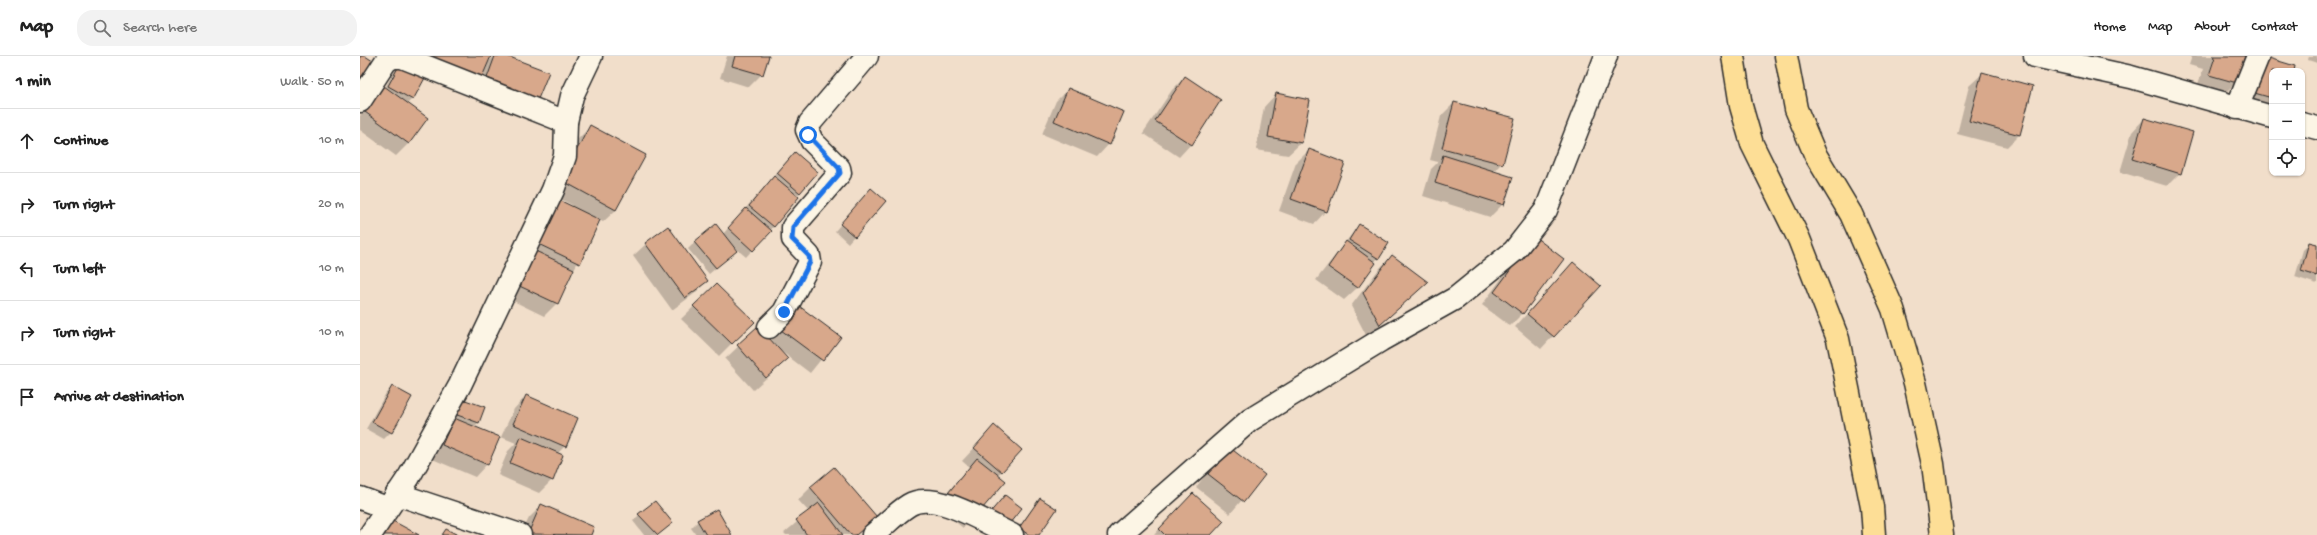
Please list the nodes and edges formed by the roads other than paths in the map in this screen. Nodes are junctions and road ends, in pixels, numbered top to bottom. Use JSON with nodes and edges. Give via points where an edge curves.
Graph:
{"nodes":[{"id":1,"x":591,"y":56,"type":"edge"},
{"id":2,"x":867,"y":56,"type":"edge"},
{"id":3,"x":1606,"y":56,"type":"edge"},
{"id":4,"x":1733,"y":56,"type":"edge"},
{"id":5,"x":1786,"y":56,"type":"edge"},
{"id":6,"x":2035,"y":56,"type":"edge"},
{"id":7,"x":2258,"y":56,"type":"edge"},
{"id":8,"x":360,"y":101,"type":"edge"},
{"id":9,"x":2237,"y":108,"type":"junction"},
{"id":10,"x":2269,"y":116,"type":"edge"},
{"id":11,"x":566,"y":122,"type":"junction"},
{"id":12,"x":2305,"y":125,"type":"edge"},
{"id":13,"x":2317,"y":128,"type":"edge"},
{"id":14,"x":769,"y":327,"type":"dead end"},
{"id":15,"x":360,"y":498,"type":"edge"},
{"id":16,"x":392,"y":501,"type":"junction"},
{"id":17,"x":370,"y":535,"type":"edge"},
{"id":18,"x":520,"y":535,"type":"edge"},
{"id":19,"x":873,"y":535,"type":"edge"},
{"id":20,"x":1012,"y":535,"type":"edge"},
{"id":21,"x":1119,"y":535,"type":"edge"},
{"id":22,"x":1874,"y":535,"type":"edge"},
{"id":23,"x":1942,"y":535,"type":"edge"}],
"edges":[{"from":1,"to":11,"type":"street","via":[[572,96]]},
{"from":2,"to":14,"type":"street","via":[[810,123],[807,130],[812,141],[839,168],[840,173],[793,227],[792,239],[809,256],[810,262],[784,312]]},
{"from":3,"to":21,"type":"street","via":[[1546,210],[1514,251],[1456,298],[1381,340],[1250,420]]},
{"from":4,"to":22,"type":"main road","via":[[1741,106],[1752,144],[1799,239],[1838,339],[1872,507]]},
{"from":5,"to":23,"type":"main road","via":[[1796,109],[1816,154],[1851,214],[1893,309],[1915,383],[1933,464]]},
{"from":6,"to":9,"type":"street","via":[[2131,77]]},
{"from":7,"to":9,"type":"street"},
{"from":8,"to":11,"type":"street","via":[[386,61],[393,57],[402,57]]},
{"from":9,"to":10,"type":"street"},
{"from":11,"to":16,"type":"street","via":[[565,156],[553,190],[460,385]]},
{"from":12,"to":13,"type":"street"},
{"from":15,"to":16,"type":"street"},
{"from":16,"to":17,"type":"street"},
{"from":16,"to":18,"type":"street"},
{"from":19,"to":20,"type":"street","via":[[910,505],[924,500],[943,502]]}]}
